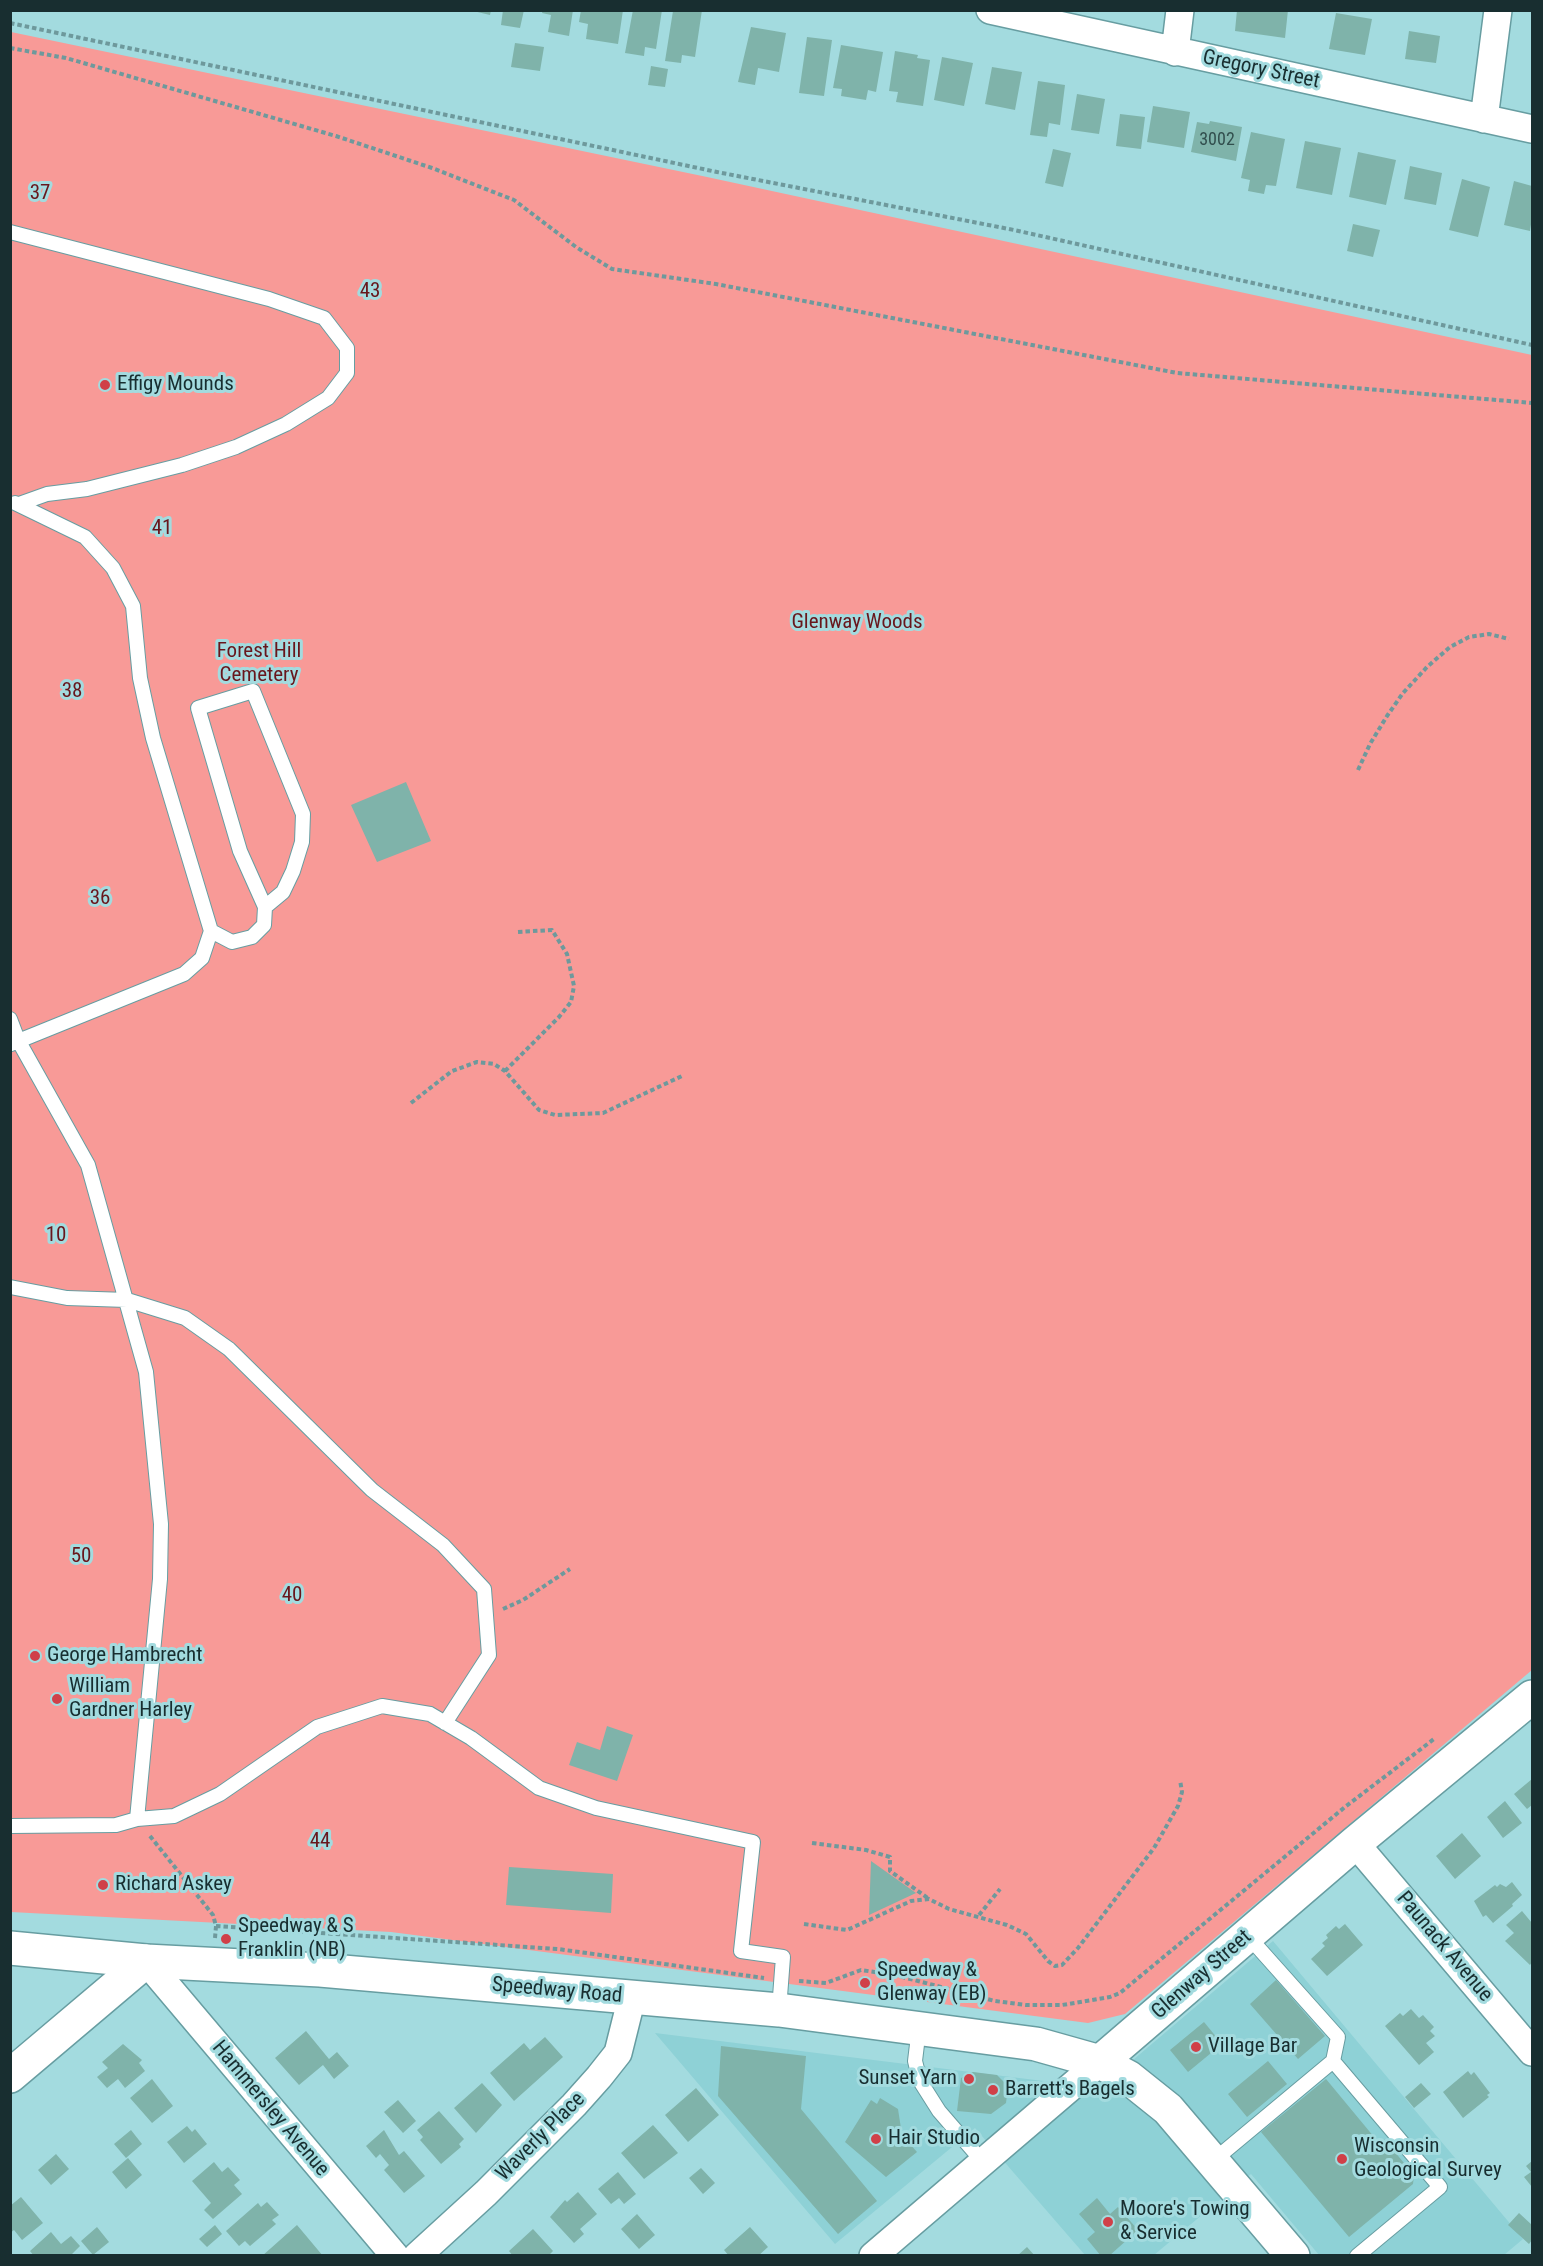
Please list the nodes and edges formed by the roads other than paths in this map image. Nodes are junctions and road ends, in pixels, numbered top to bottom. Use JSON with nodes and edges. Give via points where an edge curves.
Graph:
{"nodes":[{"id":1,"x":990,"y":10,"type":"edge"},
{"id":2,"x":1180,"y":10,"type":"edge"},
{"id":3,"x":1498,"y":10,"type":"edge"},
{"id":4,"x":1175,"y":52,"type":"junction"},
{"id":5,"x":1484,"y":119,"type":"junction"},
{"id":6,"x":1533,"y":129,"type":"edge"},
{"id":7,"x":10,"y":232,"type":"edge"},
{"id":8,"x":15,"y":503,"type":"edge"},
{"id":9,"x":265,"y":906,"type":"junction"},
{"id":10,"x":211,"y":931,"type":"junction"},
{"id":11,"x":10,"y":1019,"type":"edge"},
{"id":12,"x":14,"y":1042,"type":"edge"},
{"id":13,"x":10,"y":1287,"type":"edge"},
{"id":14,"x":127,"y":1300,"type":"junction"},
{"id":15,"x":1533,"y":1697,"type":"edge"},
{"id":16,"x":445,"y":1723,"type":"junction"},
{"id":17,"x":137,"y":1819,"type":"junction"},
{"id":18,"x":10,"y":1826,"type":"edge"},
{"id":19,"x":1355,"y":1843,"type":"junction"},
{"id":20,"x":1247,"y":1935,"type":"junction"},
{"id":21,"x":10,"y":1948,"type":"edge"},
{"id":22,"x":146,"y":1961,"type":"junction"},
{"id":23,"x":780,"y":1995,"type":"junction"},
{"id":24,"x":632,"y":1997,"type":"junction"},
{"id":25,"x":919,"y":2026,"type":"junction"},
{"id":26,"x":1533,"y":2052,"type":"edge"},
{"id":27,"x":1100,"y":2061,"type":"junction"},
{"id":28,"x":1333,"y":2061,"type":"junction"},
{"id":29,"x":10,"y":2076,"type":"edge"},
{"id":30,"x":1213,"y":2161,"type":"junction"},
{"id":31,"x":983,"y":2162,"type":"junction"},
{"id":32,"x":394,"y":2256,"type":"edge"},
{"id":33,"x":417,"y":2256,"type":"edge"},
{"id":34,"x":873,"y":2256,"type":"edge"},
{"id":35,"x":1293,"y":2256,"type":"edge"},
{"id":36,"x":1358,"y":2256,"type":"edge"}],
"edges":[{"from":1,"to":4,"type":"street","name":"Gregory Street"},
{"from":2,"to":4,"type":"street"},
{"from":3,"to":5,"type":"street"},
{"from":4,"to":5,"type":"street","name":"Gregory Street"},
{"from":5,"to":6,"type":"street","name":"Gregory Street"},
{"from":7,"to":8,"type":"lane","via":[[269,299],[324,318],[347,348],[347,373],[328,398],[286,424],[236,447],[182,465]]},
{"from":8,"to":10,"type":"lane","via":[[85,537],[113,568],[134,606],[140,678],[153,738]]},
{"from":9,"to":9,"type":"lane","via":[[240,851],[198,708],[253,691],[303,814],[302,842],[293,871],[283,892]]},
{"from":9,"to":10,"type":"lane","via":[[264,925],[252,937],[232,942]]},
{"from":10,"to":12,"type":"lane","via":[[202,958],[184,974]]},
{"from":11,"to":12,"type":"lane"},
{"from":12,"to":14,"type":"lane","via":[[88,1165]]},
{"from":13,"to":14,"type":"lane","via":[[67,1298]]},
{"from":14,"to":16,"type":"lane","via":[[185,1318],[229,1349],[372,1490],[451,1554],[484,1589],[489,1655]]},
{"from":14,"to":17,"type":"lane","via":[[146,1372],[161,1524],[159,1590]]},
{"from":15,"to":19,"type":"main road","name":"Glenway Street"},
{"from":16,"to":17,"type":"lane","via":[[430,1714],[382,1706],[371,1709],[317,1727],[220,1794],[174,1816]]},
{"from":16,"to":23,"type":"lane","via":[[539,1788],[596,1808],[753,1842],[741,1951],[783,1958]]},
{"from":17,"to":18,"type":"lane","via":[[117,1825]]},
{"from":19,"to":20,"type":"main road","name":"Glenway Street"},
{"from":19,"to":26,"type":"street","name":"Paunack Avenue"},
{"from":20,"to":27,"type":"main road","name":"Glenway Street"},
{"from":20,"to":28,"type":"lane","via":[[1338,2037]]},
{"from":21,"to":22,"type":"main road","name":"Speedway Road"},
{"from":22,"to":24,"type":"main road","name":"Speedway Road","via":[[320,1970]]},
{"from":22,"to":29,"type":"main road"},
{"from":22,"to":32,"type":"street","name":"Hammersley Avenue"},
{"from":23,"to":24,"type":"main road","name":"Speedway Road"},
{"from":23,"to":25,"type":"main road","name":"Speedway Road"},
{"from":24,"to":33,"type":"street","name":"Waverly Place","via":[[618,2053],[599,2077],[486,2193]]},
{"from":25,"to":27,"type":"main road","name":"Speedway Road","via":[[1036,2044]]},
{"from":25,"to":31,"type":"lane","via":[[915,2061],[920,2081]]},
{"from":27,"to":30,"type":"main road","name":"Speedway Road","via":[[1128,2077],[1168,2109]]},
{"from":27,"to":31,"type":"street","name":"Glenway Street"},
{"from":28,"to":30,"type":"lane"},
{"from":28,"to":36,"type":"lane","via":[[1440,2187]]},
{"from":30,"to":35,"type":"main road","name":"Speedway Road"},
{"from":31,"to":34,"type":"street","name":"Glenway Street"}]}
